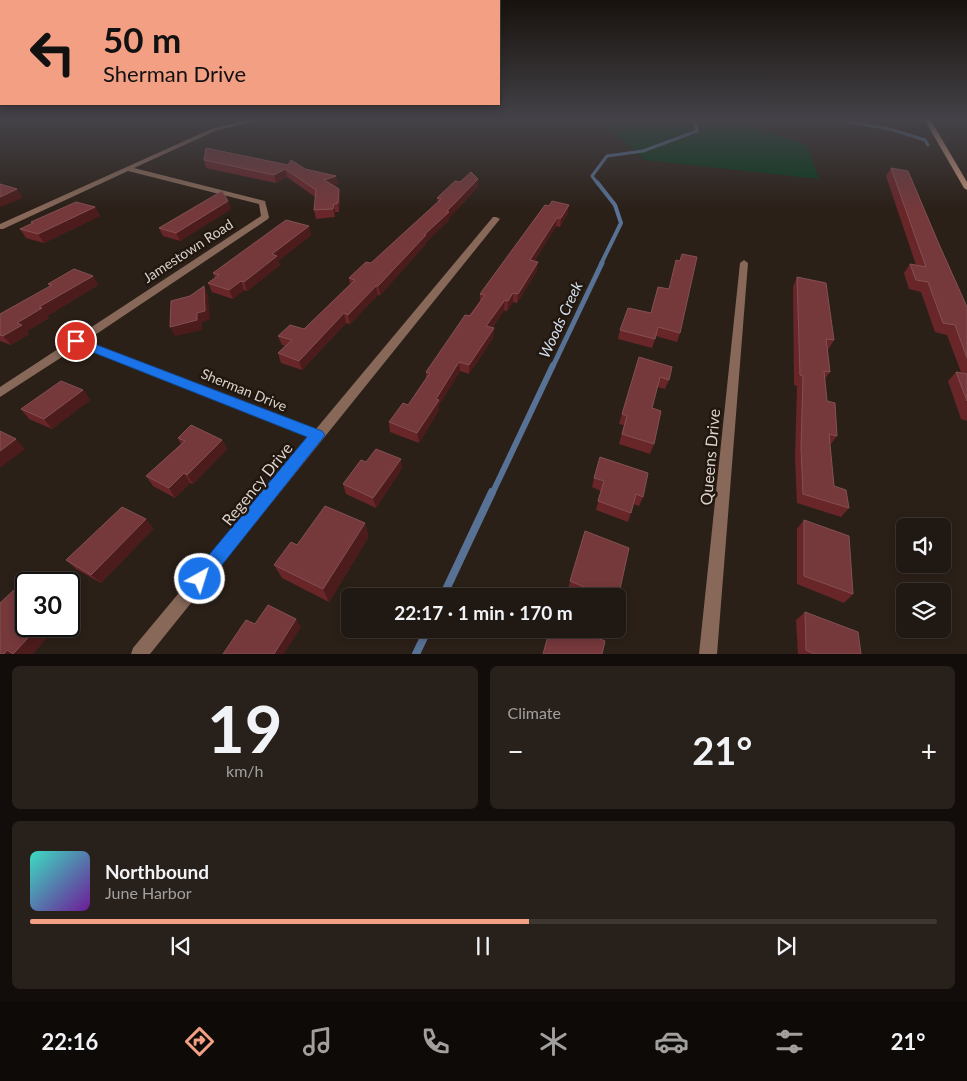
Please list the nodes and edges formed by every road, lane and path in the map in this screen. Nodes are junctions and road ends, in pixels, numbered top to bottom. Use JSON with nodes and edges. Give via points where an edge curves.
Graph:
{"nodes":[{"id":1,"x":170,"y":150,"type":"edge"},
{"id":2,"x":945,"y":150,"type":"edge"},
{"id":3,"x":128,"y":169,"type":"junction"},
{"id":4,"x":967,"y":188,"type":"edge"},
{"id":5,"x":496,"y":219,"type":"dead end"},
{"id":6,"x":0,"y":227,"type":"edge"},
{"id":7,"x":744,"y":263,"type":"dead end"},
{"id":8,"x":76,"y":341,"type":"junction"},
{"id":9,"x":0,"y":393,"type":"edge"},
{"id":10,"x":318,"y":435,"type":"junction"},
{"id":11,"x":139,"y":654,"type":"edge"},
{"id":12,"x":708,"y":654,"type":"edge"}],
"edges":[{"from":1,"to":3,"type":"street"},
{"from":2,"to":4,"type":"street"},
{"from":3,"to":6,"type":"street"},
{"from":3,"to":8,"type":"street","name":"Jamestown Road","via":[[262,203],[265,217]]},
{"from":5,"to":10,"type":"street","name":"Regency Drive"},
{"from":7,"to":12,"type":"street","name":"Queens Drive"},
{"from":8,"to":9,"type":"street","name":"Jamestown Road"},
{"from":8,"to":10,"type":"street","name":"Sherman Drive"},
{"from":10,"to":11,"type":"street","name":"Regency Drive"}]}
